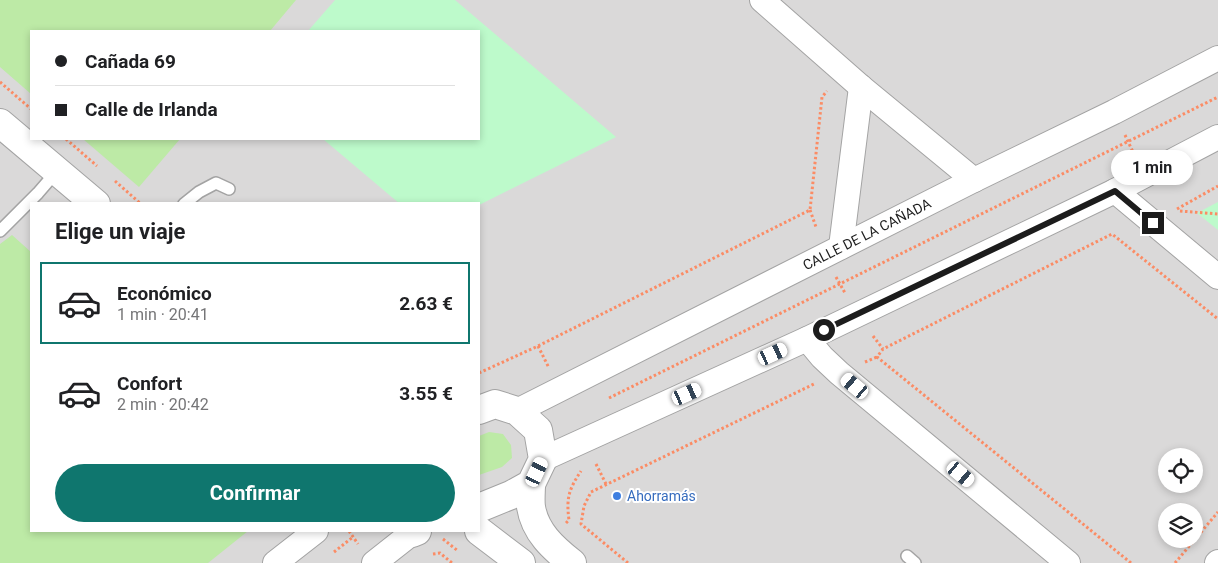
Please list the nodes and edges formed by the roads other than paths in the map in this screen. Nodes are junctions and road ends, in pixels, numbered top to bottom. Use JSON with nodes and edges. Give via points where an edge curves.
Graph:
{"nodes":[{"id":1,"x":762,"y":0,"type":"edge"},
{"id":2,"x":1218,"y":58,"type":"edge"},
{"id":3,"x":861,"y":87,"type":"junction"},
{"id":4,"x":0,"y":122,"type":"edge"},
{"id":5,"x":1218,"y":138,"type":"edge"},
{"id":6,"x":57,"y":171,"type":"junction"},
{"id":7,"x":974,"y":180,"type":"junction"},
{"id":8,"x":229,"y":189,"type":"dead end"},
{"id":9,"x":1115,"y":191,"type":"junction"},
{"id":10,"x":94,"y":202,"type":"edge"},
{"id":11,"x":186,"y":202,"type":"edge"},
{"id":12,"x":0,"y":231,"type":"edge"},
{"id":13,"x":834,"y":251,"type":"junction"},
{"id":14,"x":1218,"y":277,"type":"edge"},
{"id":15,"x":807,"y":339,"type":"junction"},
{"id":16,"x":480,"y":410,"type":"edge"},
{"id":17,"x":517,"y":411,"type":"junction"},
{"id":18,"x":542,"y":459,"type":"junction"},
{"id":19,"x":531,"y":484,"type":"junction"},
{"id":20,"x":480,"y":508,"type":"edge"},
{"id":21,"x":315,"y":532,"type":"edge"},
{"id":22,"x":480,"y":532,"type":"edge"},
{"id":23,"x":420,"y":537,"type":"edge"},
{"id":24,"x":275,"y":563,"type":"edge"},
{"id":25,"x":374,"y":563,"type":"edge"},
{"id":26,"x":521,"y":563,"type":"edge"},
{"id":27,"x":572,"y":563,"type":"edge"},
{"id":28,"x":1068,"y":563,"type":"edge"}],
"edges":[{"from":1,"to":3,"type":"street"},
{"from":2,"to":7,"type":"street","name":"CALLE DE LA CAÑADA"},
{"from":3,"to":7,"type":"street"},
{"from":3,"to":13,"type":"street"},
{"from":4,"to":6,"type":"street"},
{"from":5,"to":9,"type":"street"},
{"from":6,"to":10,"type":"street"},
{"from":6,"to":12,"type":"lane"},
{"from":7,"to":13,"type":"street","name":"CALLE DE LA CAÑADA"},
{"from":8,"to":11,"type":"lane","via":[[216,183]]},
{"from":9,"to":14,"type":"street"},
{"from":9,"to":15,"type":"street"},
{"from":13,"to":17,"type":"street","name":"CALLE DE LA CAÑADA"},
{"from":15,"to":18,"type":"street"},
{"from":15,"to":28,"type":"street","via":[[839,373]]},
{"from":16,"to":17,"type":"street","via":[[495,404]]},
{"from":17,"to":18,"type":"street","via":[[538,430]]},
{"from":18,"to":19,"type":"street"},
{"from":19,"to":20,"type":"street"},
{"from":19,"to":27,"type":"street","via":[[531,508],[540,532]]},
{"from":21,"to":24,"type":"street"},
{"from":22,"to":26,"type":"street"},
{"from":23,"to":25,"type":"street"}]}
